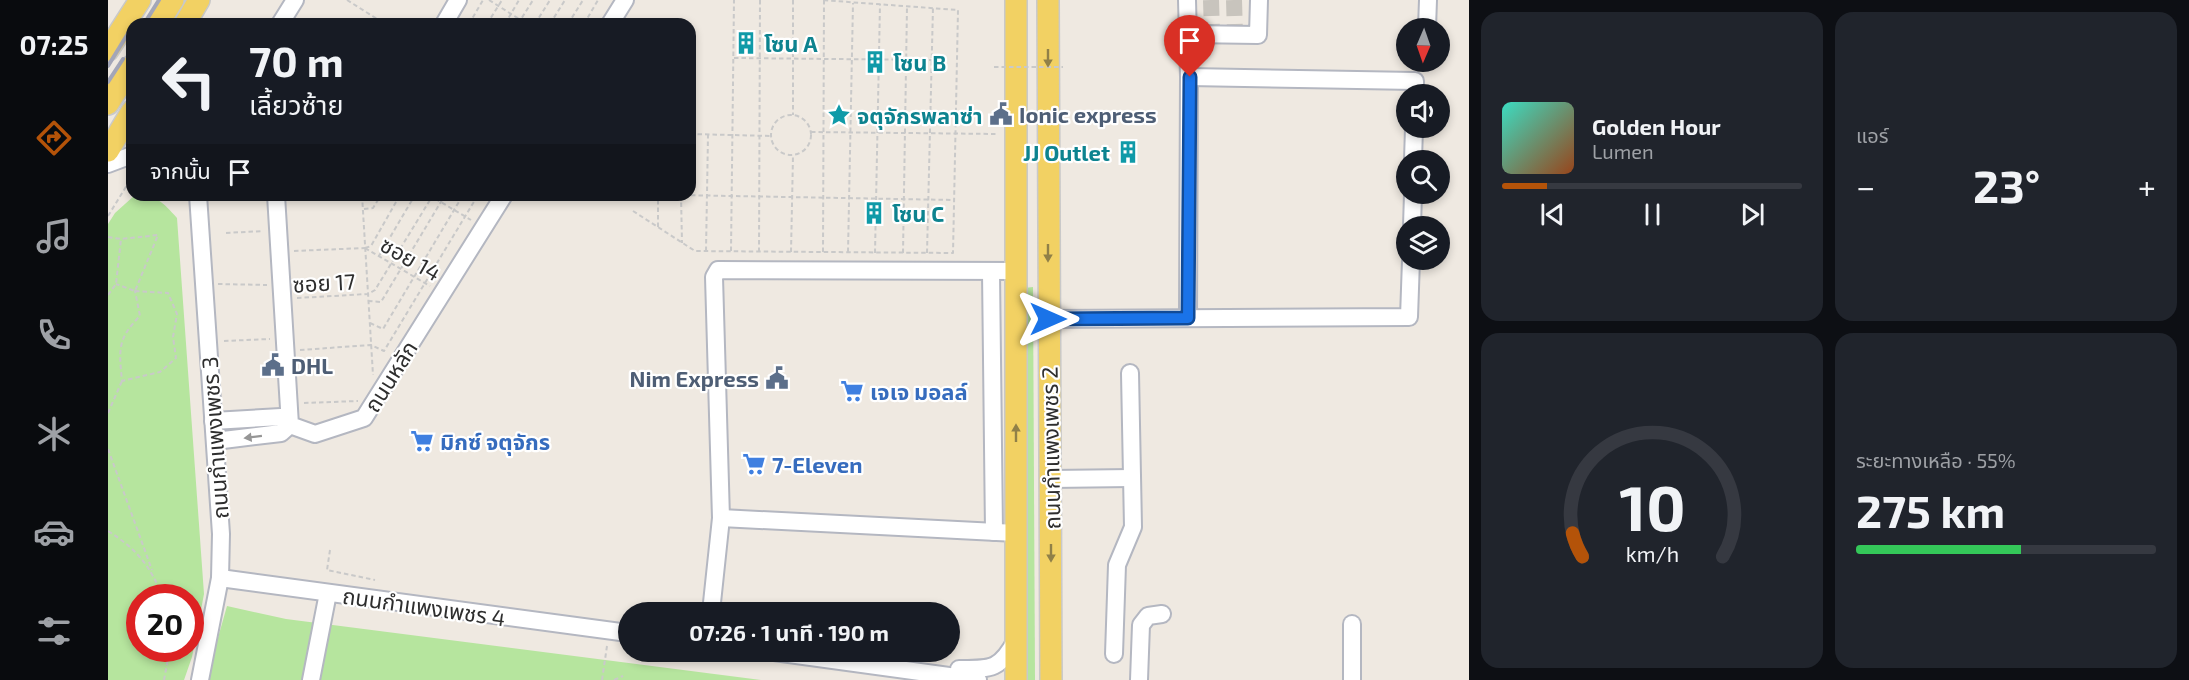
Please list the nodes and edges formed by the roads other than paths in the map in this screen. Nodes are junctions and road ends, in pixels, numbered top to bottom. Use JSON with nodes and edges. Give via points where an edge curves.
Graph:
{"nodes":[{"id":1,"x":140,"y":0,"type":"edge"},
{"id":2,"x":173,"y":0,"type":"edge"},
{"id":3,"x":199,"y":0,"type":"edge"},
{"id":4,"x":295,"y":0,"type":"edge"},
{"id":5,"x":458,"y":0,"type":"edge"},
{"id":6,"x":625,"y":0,"type":"edge"},
{"id":7,"x":1016,"y":0,"type":"edge"},
{"id":8,"x":1048,"y":0,"type":"edge"},
{"id":9,"x":1187,"y":0,"type":"edge"},
{"id":10,"x":1259,"y":0,"type":"edge"},
{"id":11,"x":1428,"y":0,"type":"edge"},
{"id":12,"x":126,"y":18,"type":"edge"},
{"id":13,"x":126,"y":18,"type":"edge"},
{"id":14,"x":162,"y":18,"type":"edge"},
{"id":15,"x":188,"y":18,"type":"edge"},
{"id":16,"x":284,"y":18,"type":"edge"},
{"id":17,"x":448,"y":18,"type":"edge"},
{"id":18,"x":614,"y":18,"type":"edge"},
{"id":19,"x":1427,"y":18,"type":"edge"},
{"id":20,"x":1188,"y":34,"type":"junction"},
{"id":21,"x":111,"y":38,"type":"edge"},
{"id":22,"x":126,"y":76,"type":"edge"},
{"id":23,"x":1190,"y":77,"type":"junction"},
{"id":24,"x":1415,"y":84,"type":"edge"},
{"id":25,"x":108,"y":104,"type":"edge"},
{"id":26,"x":126,"y":121,"type":"edge"},
{"id":27,"x":108,"y":151,"type":"edge"},
{"id":28,"x":126,"y":157,"type":"edge"},
{"id":29,"x":108,"y":164,"type":"edge"},
{"id":30,"x":198,"y":201,"type":"edge"},
{"id":31,"x":276,"y":201,"type":"edge"},
{"id":32,"x":500,"y":201,"type":"edge"},
{"id":33,"x":1411,"y":270,"type":"edge"},
{"id":34,"x":1016,"y":271,"type":"junction"},
{"id":35,"x":991,"y":272,"type":"junction"},
{"id":36,"x":1188,"y":318,"type":"junction"},
{"id":37,"x":1048,"y":319,"type":"junction"},
{"id":38,"x":1131,"y":373,"type":"dead end"},
{"id":39,"x":213,"y":421,"type":"junction"},
{"id":40,"x":290,"y":425,"type":"junction"},
{"id":41,"x":215,"y":441,"type":"junction"},
{"id":42,"x":994,"y":463,"type":"junction"},
{"id":43,"x":1016,"y":463,"type":"junction"},
{"id":44,"x":1132,"y":478,"type":"junction"},
{"id":45,"x":1051,"y":479,"type":"junction"},
{"id":46,"x":721,"y":518,"type":"junction"},
{"id":47,"x":994,"y":532,"type":"junction"},
{"id":48,"x":1016,"y":533,"type":"junction"},
{"id":49,"x":220,"y":578,"type":"junction"},
{"id":50,"x":328,"y":593,"type":"junction"},
{"id":51,"x":712,"y":602,"type":"edge"},
{"id":52,"x":1162,"y":614,"type":"dead end"},
{"id":53,"x":1352,"y":624,"type":"dead end"},
{"id":54,"x":618,"y":632,"type":"edge"},
{"id":55,"x":1016,"y":640,"type":"junction"},
{"id":56,"x":1114,"y":654,"type":"dead end"},
{"id":57,"x":851,"y":662,"type":"edge"},
{"id":58,"x":904,"y":669,"type":"junction"},
{"id":59,"x":205,"y":679,"type":"edge"},
{"id":60,"x":311,"y":680,"type":"edge"},
{"id":61,"x":978,"y":680,"type":"edge"},
{"id":62,"x":1016,"y":680,"type":"edge"},
{"id":63,"x":1051,"y":680,"type":"edge"},
{"id":64,"x":1139,"y":680,"type":"edge"},
{"id":65,"x":1352,"y":680,"type":"edge"}],
"edges":[{"from":1,"to":13,"type":"main road"},
{"from":2,"to":14,"type":"main road"},
{"from":3,"to":15,"type":"main road"},
{"from":4,"to":16,"type":"street"},
{"from":5,"to":17,"type":"street"},
{"from":6,"to":18,"type":"street"},
{"from":7,"to":34,"type":"main road","name":"ถนนกำแพงเพชร 2"},
{"from":8,"to":37,"type":"main road","name":"ถนนกำแพงเพชร 2","one_way":true},
{"from":9,"to":20,"type":"street"},
{"from":10,"to":20,"type":"street","via":[[1258,35]]},
{"from":11,"to":19,"type":"street"},
{"from":12,"to":21,"type":"main road"},
{"from":20,"to":23,"type":"street"},
{"from":22,"to":25,"type":"main road"},
{"from":23,"to":24,"type":"street"},
{"from":23,"to":36,"type":"street"},
{"from":26,"to":27,"type":"main road"},
{"from":28,"to":29,"type":"street"},
{"from":30,"to":39,"type":"street","name":"ถนนกำแพงเพชร 3"},
{"from":31,"to":40,"type":"street"},
{"from":32,"to":40,"type":"street","name":"ถนนหลัก","via":[[364,418],[315,434]]},
{"from":33,"to":36,"type":"street","via":[[1409,317]]},
{"from":34,"to":35,"type":"street"},
{"from":43,"to":34,"type":"main road","name":"ถนนกำแพงเพชร 2","one_way":true},
{"from":35,"to":42,"type":"street"},
{"from":35,"to":46,"type":"street","via":[[718,270],[714,277]]},
{"from":36,"to":37,"type":"street"},
{"from":37,"to":45,"type":"main road","name":"ถนนกำแพงเพชร 2"},
{"from":38,"to":44,"type":"street"},
{"from":39,"to":40,"type":"street","name":"ถนนหลัก","via":[[281,417]]},
{"from":39,"to":41,"type":"street","name":"ถนนกำแพงเพชร 3"},
{"from":40,"to":41,"type":"street","one_way":true,"via":[[280,433]]},
{"from":41,"to":49,"type":"street","name":"ถนนกำแพงเพชร 3"},
{"from":42,"to":43,"type":"street"},
{"from":42,"to":47,"type":"street"},
{"from":43,"to":48,"type":"main road","name":"ถนนกำแพงเพชร 2"},
{"from":44,"to":45,"type":"street"},
{"from":44,"to":56,"type":"street","via":[[1133,527],[1117,565]]},
{"from":45,"to":63,"type":"main road","name":"ถนนกำแพงเพชร 2","one_way":true},
{"from":46,"to":47,"type":"street"},
{"from":46,"to":51,"type":"street"},
{"from":47,"to":48,"type":"street"},
{"from":48,"to":55,"type":"main road","name":"ถนนกำแพงเพชร 2"},
{"from":49,"to":50,"type":"street","name":"ถนนกำแพงเพชร 4"},
{"from":49,"to":59,"type":"street","name":"ถนนกำแพงเพชร 3"},
{"from":50,"to":54,"type":"street","name":"ถนนกำแพงเพชร 4"},
{"from":50,"to":60,"type":"street"},
{"from":52,"to":64,"type":"street","via":[[1148,616],[1141,624]]},
{"from":53,"to":65,"type":"street"},
{"from":55,"to":58,"type":"street","via":[[1002,662],[993,668]]},
{"from":55,"to":62,"type":"main road","name":"ถนนกำแพงเพชร 2"},
{"from":57,"to":58,"type":"street"},
{"from":58,"to":61,"type":"street"}]}
